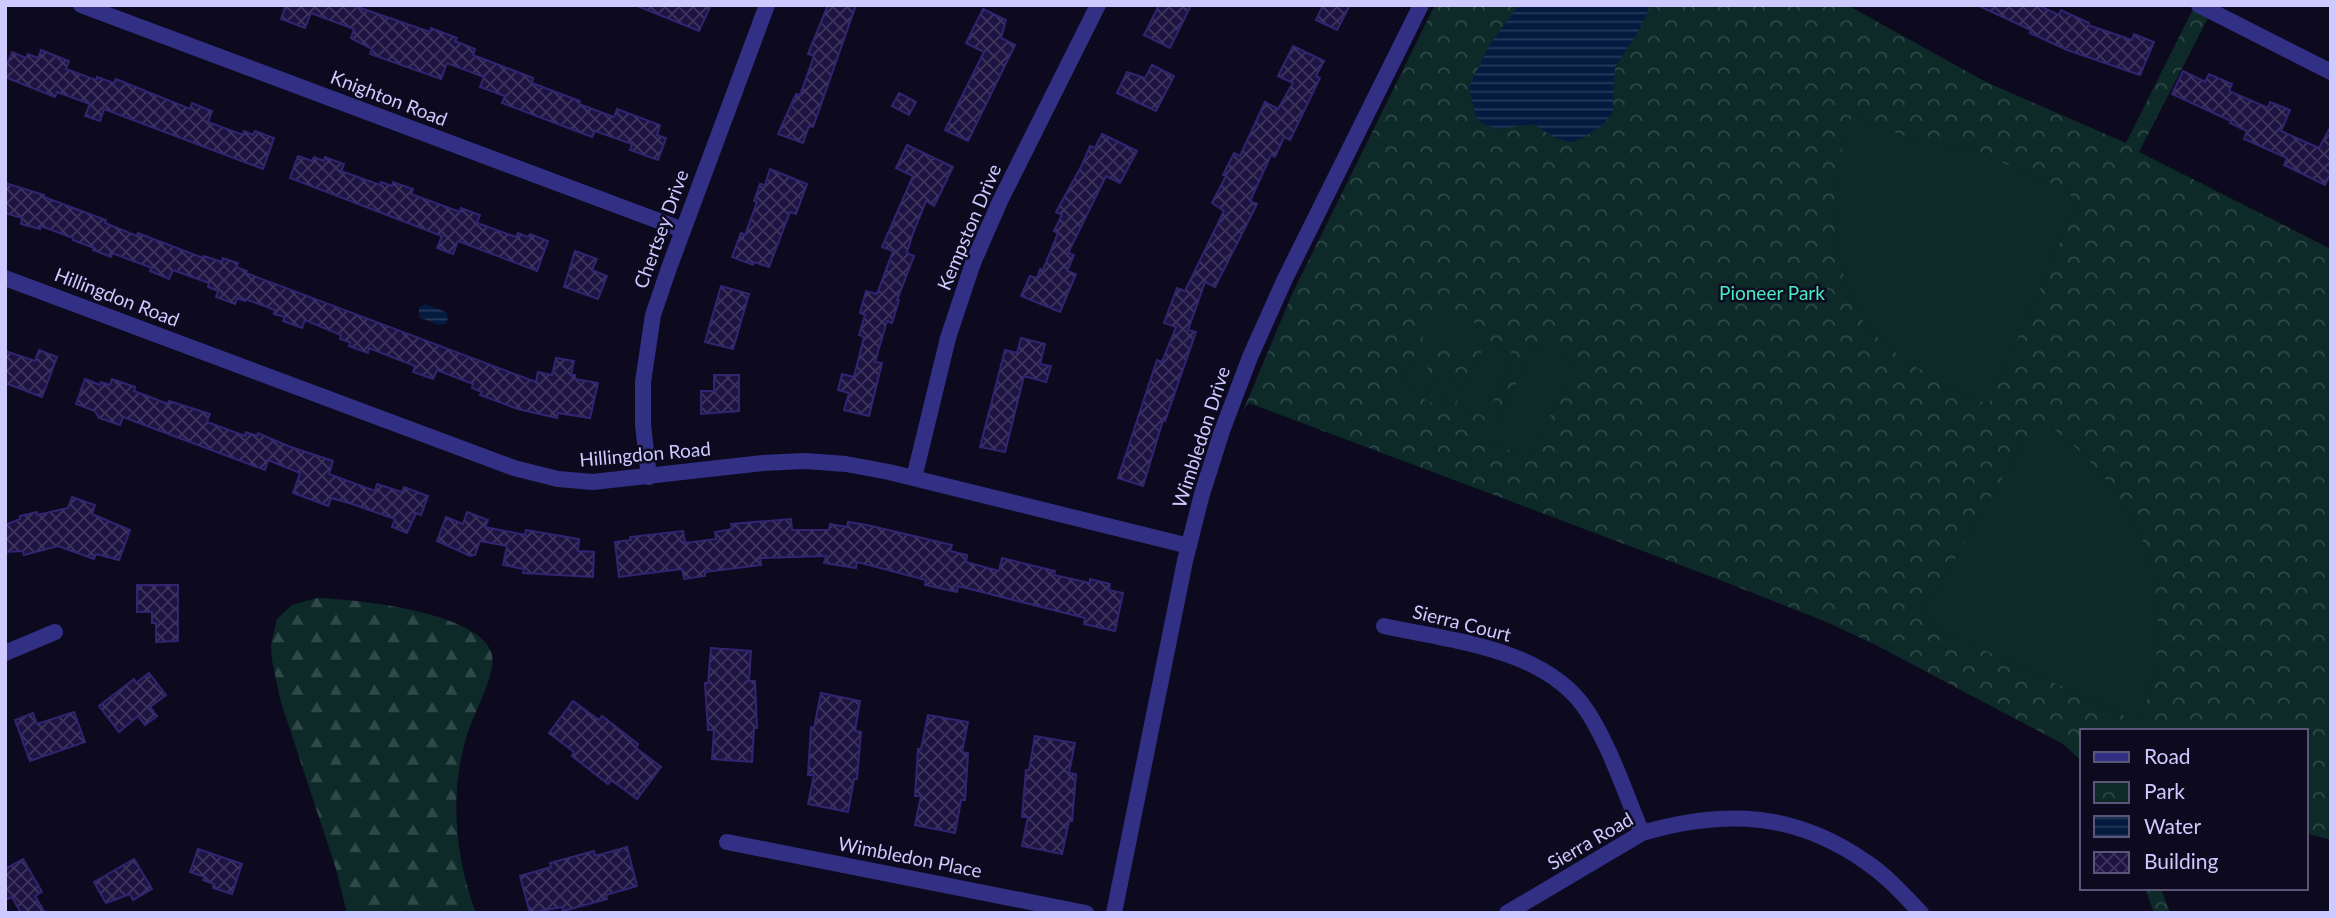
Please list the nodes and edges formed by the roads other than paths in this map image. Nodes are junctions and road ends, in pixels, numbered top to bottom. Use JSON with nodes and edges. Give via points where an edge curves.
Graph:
{"nodes":[{"id":1,"x":81,"y":5,"type":"edge"},
{"id":2,"x":766,"y":5,"type":"edge"},
{"id":3,"x":1098,"y":5,"type":"edge"},
{"id":4,"x":1421,"y":5,"type":"edge"},
{"id":5,"x":2199,"y":5,"type":"edge"},
{"id":6,"x":2222,"y":11,"type":"edge"},
{"id":7,"x":2331,"y":72,"type":"edge"},
{"id":8,"x":683,"y":230,"type":"junction"},
{"id":9,"x":5,"y":278,"type":"edge"},
{"id":10,"x":649,"y":477,"type":"junction"},
{"id":11,"x":914,"y":478,"type":"junction"},
{"id":12,"x":1189,"y":546,"type":"junction"},
{"id":13,"x":1384,"y":626,"type":"dead end"},
{"id":14,"x":55,"y":632,"type":"dead end"},
{"id":15,"x":5,"y":653,"type":"edge"},
{"id":16,"x":1642,"y":833,"type":"junction"},
{"id":17,"x":727,"y":842,"type":"dead end"},
{"id":18,"x":1086,"y":913,"type":"edge"},
{"id":19,"x":1114,"y":913,"type":"edge"},
{"id":20,"x":1507,"y":913,"type":"edge"},
{"id":21,"x":1921,"y":913,"type":"edge"}],
"edges":[{"from":1,"to":8,"type":"street","name":"Knighton Road"},
{"from":2,"to":8,"type":"street","name":"Chertsey Drive"},
{"from":3,"to":11,"type":"street","name":"Kempston Drive","via":[[972,263],[947,338]]},
{"from":4,"to":12,"type":"street","name":"Wimbledon Drive","via":[[1250,356],[1213,458]]},
{"from":5,"to":6,"type":"street"},
{"from":6,"to":7,"type":"street"},
{"from":8,"to":10,"type":"street","name":"Chertsey Drive","via":[[656,306],[644,365]]},
{"from":9,"to":10,"type":"street","name":"Hillingdon Road","via":[[513,468],[584,482]]},
{"from":10,"to":11,"type":"street","name":"Hillingdon Road","via":[[805,461],[855,465]]},
{"from":11,"to":12,"type":"street","name":"Hillingdon Road"},
{"from":12,"to":19,"type":"street","name":"Wimbledon Drive"},
{"from":13,"to":16,"type":"street","name":"Sierra Court","via":[[1501,652],[1528,663],[1569,690],[1599,732]]},
{"from":14,"to":15,"type":"street"},
{"from":16,"to":20,"type":"street","name":"Sierra Road"},
{"from":16,"to":21,"type":"street","name":"Sierra Road","via":[[1713,817],[1762,819],[1798,827],[1837,843],[1868,863]]},
{"from":17,"to":18,"type":"street","name":"Wimbledon Place"}]}
